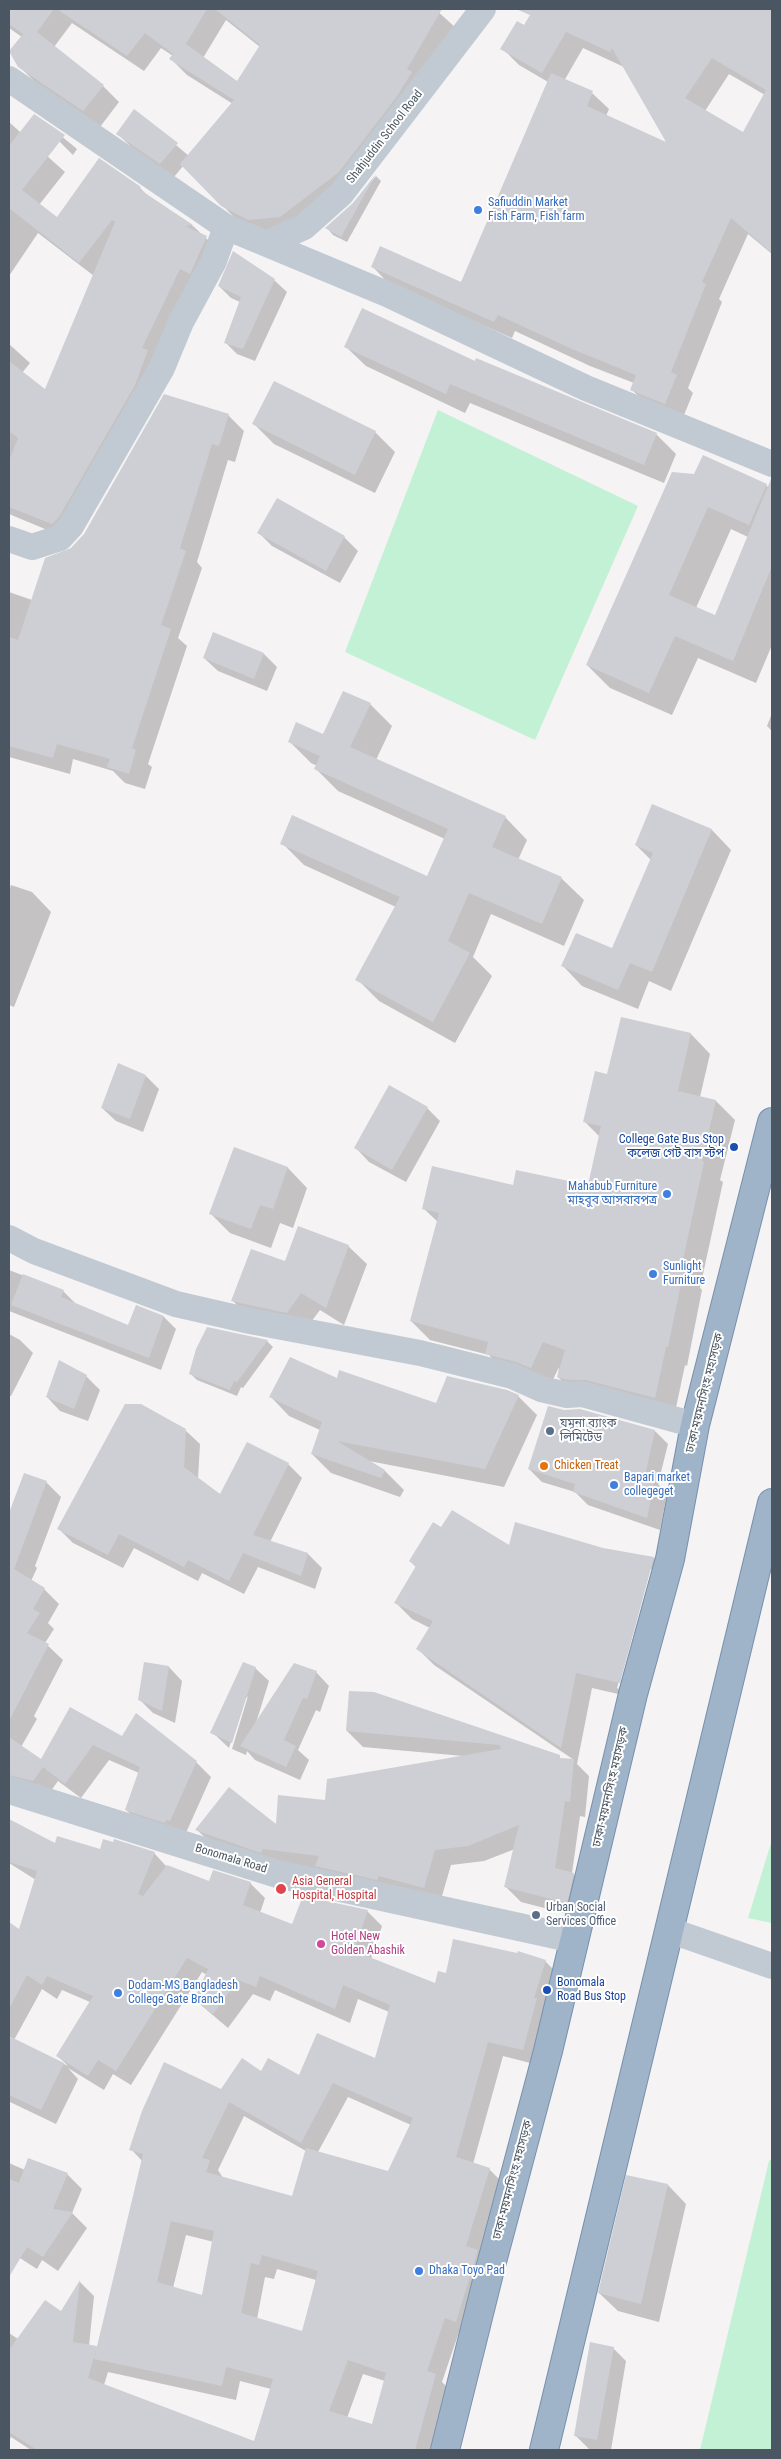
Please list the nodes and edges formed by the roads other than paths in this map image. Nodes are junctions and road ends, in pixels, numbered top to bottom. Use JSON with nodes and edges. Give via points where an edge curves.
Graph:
{"nodes":[{"id":1,"x":483,"y":9,"type":"edge"},
{"id":2,"x":9,"y":79,"type":"edge"},
{"id":3,"x":226,"y":227,"type":"junction"},
{"id":4,"x":268,"y":243,"type":"junction"},
{"id":5,"x":772,"y":464,"type":"edge"},
{"id":6,"x":9,"y":539,"type":"edge"},
{"id":7,"x":772,"y":1122,"type":"edge"},
{"id":8,"x":9,"y":1238,"type":"edge"},
{"id":9,"x":695,"y":1425,"type":"junction"},
{"id":10,"x":772,"y":1503,"type":"edge"},
{"id":11,"x":9,"y":1790,"type":"edge"},
{"id":12,"x":669,"y":1930,"type":"junction"},
{"id":13,"x":574,"y":1939,"type":"junction"},
{"id":14,"x":772,"y":1966,"type":"edge"},
{"id":15,"x":444,"y":2450,"type":"edge"},
{"id":16,"x":544,"y":2450,"type":"edge"}],
"edges":[{"from":1,"to":4,"type":"street","name":"Shahjuddin School Road","via":[[341,194],[304,227]]},
{"from":2,"to":3,"type":"street"},
{"from":3,"to":4,"type":"street"},
{"from":3,"to":6,"type":"street","via":[[214,261],[181,322],[162,368],[71,526],[60,538],[32,546]]},
{"from":4,"to":5,"type":"street","via":[[387,294],[586,388]]},
{"from":7,"to":9,"type":"highway","name":"ঢাকা-ময়মনসিংহ মহাসড়ক"},
{"from":8,"to":9,"type":"street","via":[[34,1251],[176,1304],[420,1353],[512,1376],[541,1389],[567,1395],[582,1394]]},
{"from":9,"to":13,"type":"highway","name":"ঢাকা-ময়মনসিংহ মহাসড়ক","via":[[670,1559],[633,1694]]},
{"from":10,"to":12,"type":"highway"},
{"from":11,"to":13,"type":"street","name":"Bonomala Road","via":[[277,1874]]},
{"from":12,"to":14,"type":"street"},
{"from":12,"to":16,"type":"highway"},
{"from":13,"to":15,"type":"highway","name":"ঢাকা-ময়মনসিংহ মহাসড়ক"}]}
